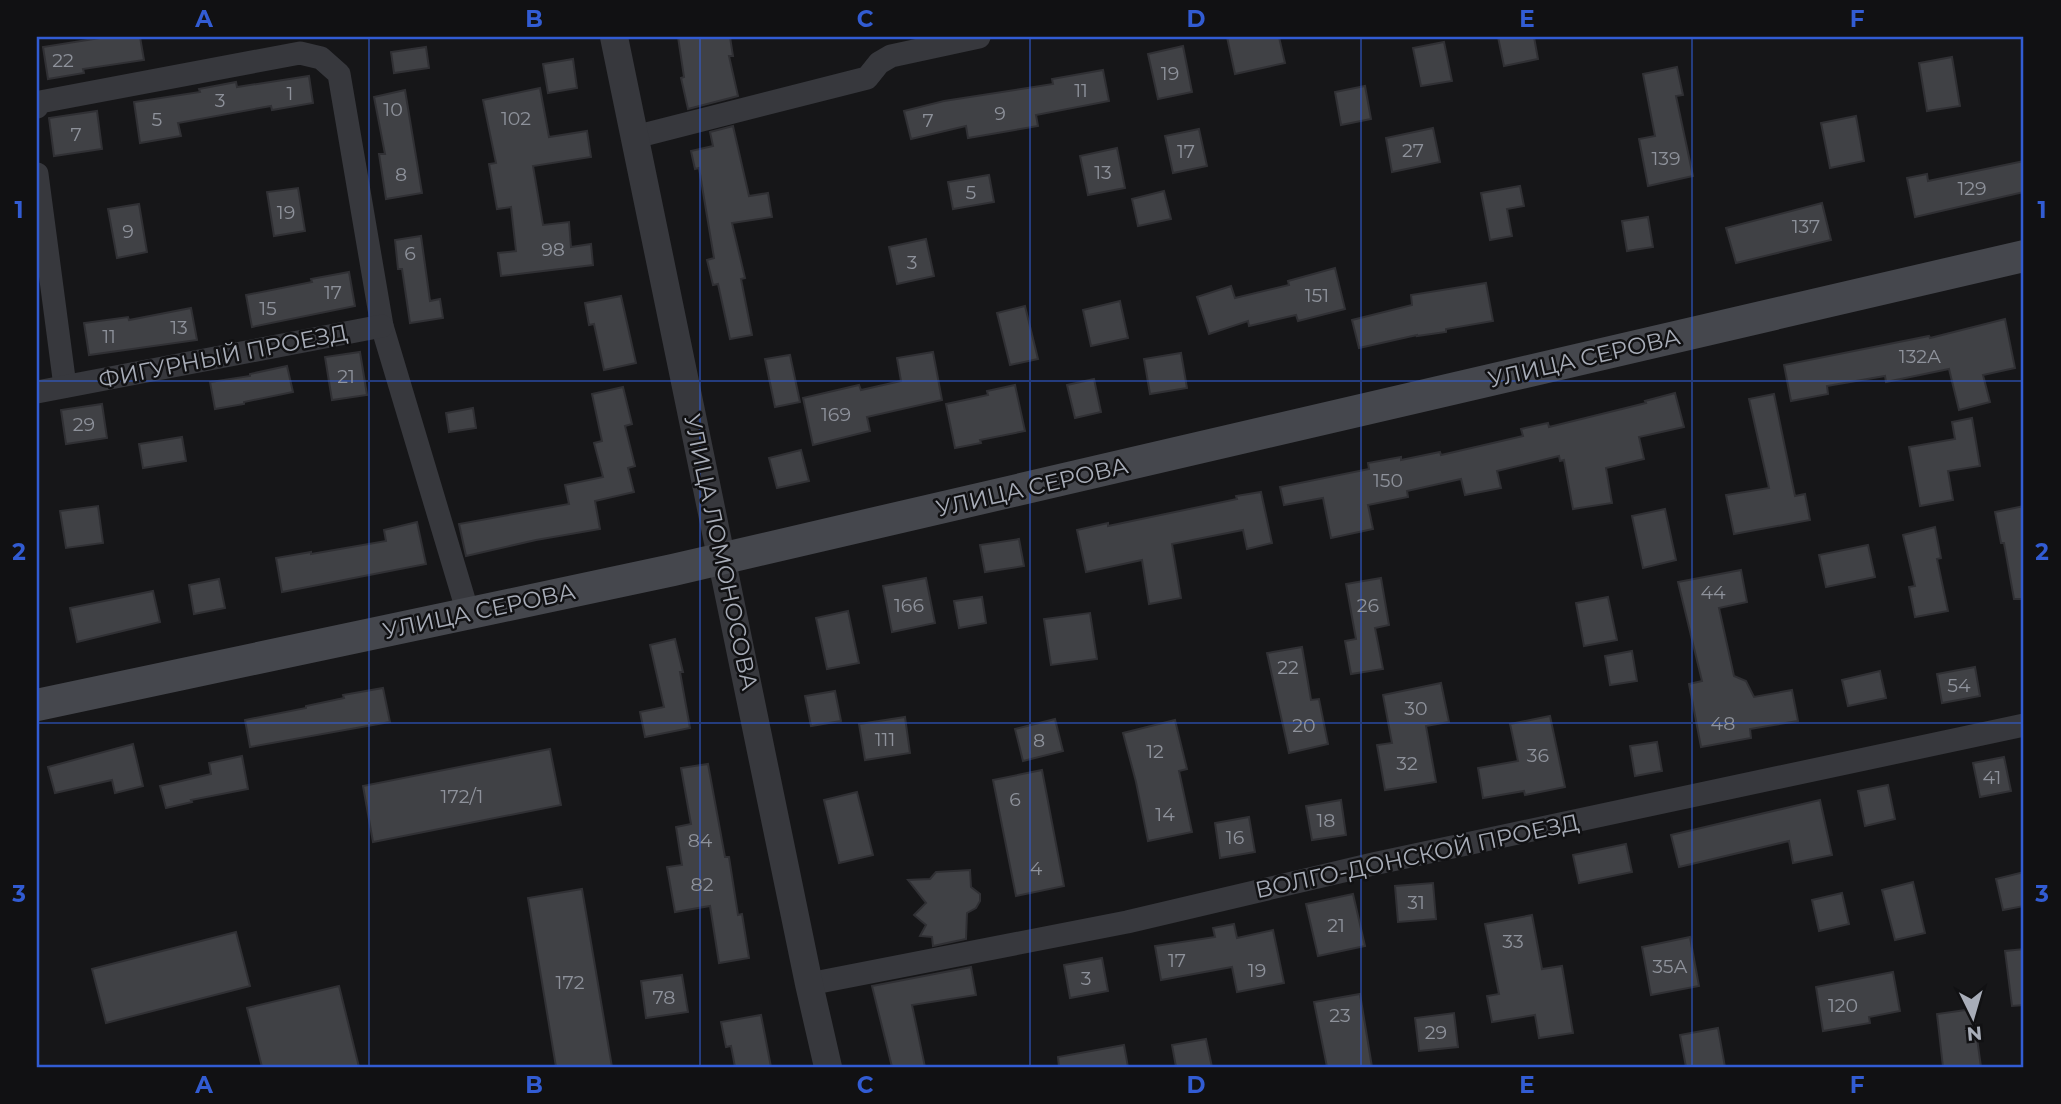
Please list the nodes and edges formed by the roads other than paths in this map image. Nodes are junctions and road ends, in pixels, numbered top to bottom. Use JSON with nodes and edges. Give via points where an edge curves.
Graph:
{"nodes":[{"id":1,"x":614,"y":37,"type":"edge"},
{"id":2,"x":979,"y":37,"type":"edge"},
{"id":3,"x":37,"y":107,"type":"edge"},
{"id":4,"x":635,"y":137,"type":"junction"},
{"id":5,"x":37,"y":174,"type":"edge"},
{"id":6,"x":2024,"y":256,"type":"edge"},
{"id":7,"x":382,"y":326,"type":"junction"},
{"id":8,"x":65,"y":386,"type":"junction"},
{"id":9,"x":37,"y":392,"type":"edge"},
{"id":10,"x":723,"y":559,"type":"junction"},
{"id":11,"x":468,"y":613,"type":"junction"},
{"id":12,"x":37,"y":705,"type":"edge"},
{"id":13,"x":2024,"y":725,"type":"edge"},
{"id":14,"x":809,"y":984,"type":"junction"},
{"id":15,"x":828,"y":1067,"type":"edge"}],
"edges":[{"from":1,"to":4,"type":"street","name":"УЛИЦА ЛОМОНОСОВА"},
{"from":2,"to":4,"type":"street","via":[[891,56],[867,78]]},
{"from":3,"to":7,"type":"street","via":[[40,102],[300,53],[321,58],[340,74]]},
{"from":4,"to":10,"type":"street","name":"УЛИЦА ЛОМОНОСОВА"},
{"from":5,"to":8,"type":"street","name":"ФИГУРНЫЙ ПРОЕЗД"},
{"from":6,"to":10,"type":"main road","name":"УЛИЦА СЕРОВА"},
{"from":7,"to":8,"type":"street","name":"ФИГУРНЫЙ ПРОЕЗД"},
{"from":7,"to":11,"type":"street"},
{"from":8,"to":9,"type":"street","name":"ФИГУРНЫЙ ПРОЕЗД"},
{"from":10,"to":11,"type":"main road","name":"УЛИЦА СЕРОВА"},
{"from":10,"to":14,"type":"street","name":"УЛИЦА ЛОМОНОСОВА"},
{"from":11,"to":12,"type":"main road","name":"УЛИЦА СЕРОВА"},
{"from":13,"to":14,"type":"street","name":"ВОЛГО-ДОНСКОЙ ПРОЕЗД","via":[[1373,864],[1127,922]]},
{"from":14,"to":15,"type":"street","name":"УЛИЦА ЛОМОНОСОВА"}]}
